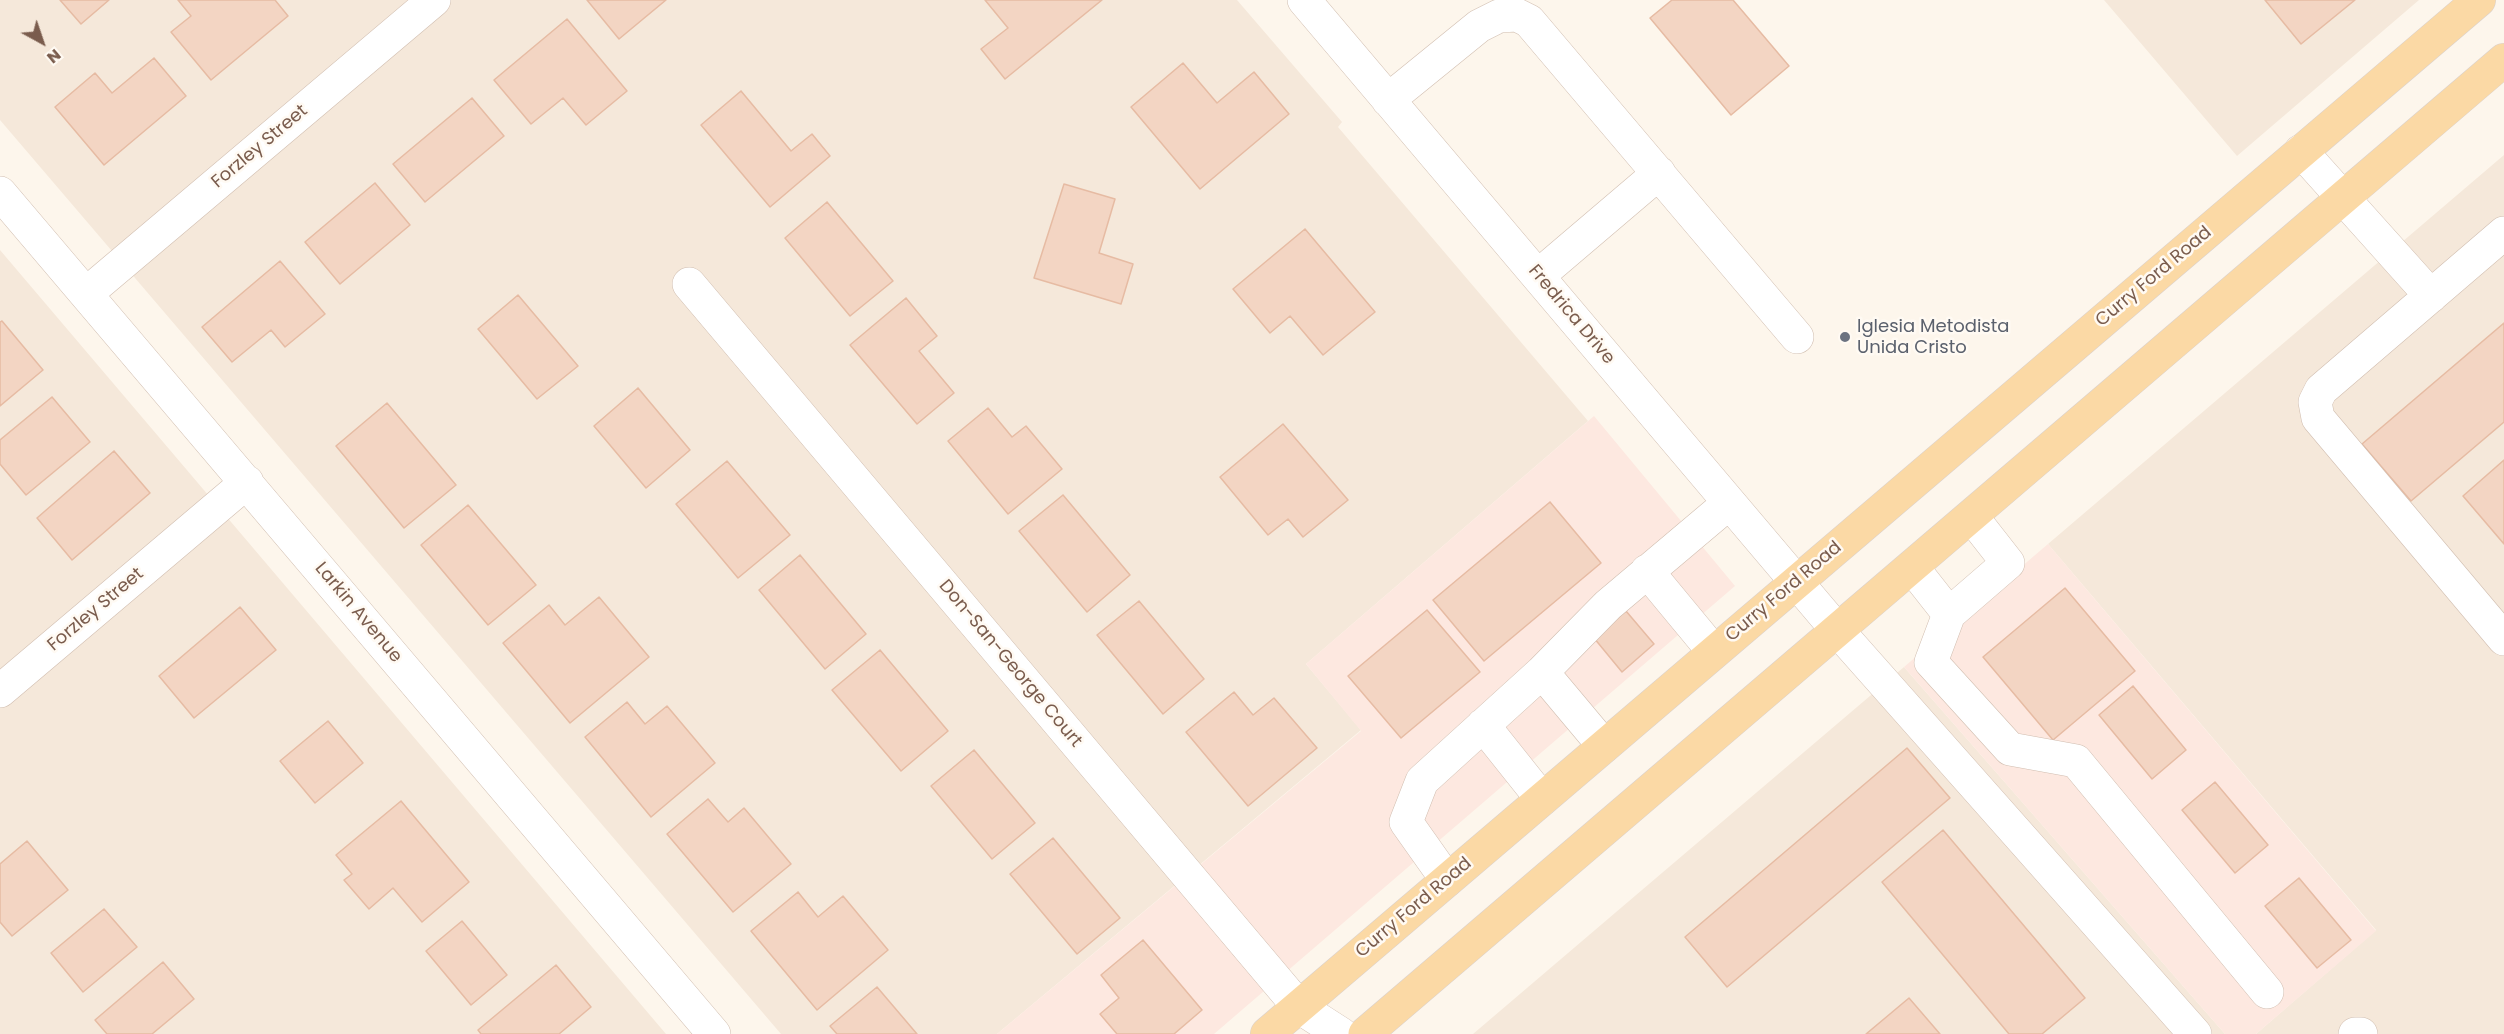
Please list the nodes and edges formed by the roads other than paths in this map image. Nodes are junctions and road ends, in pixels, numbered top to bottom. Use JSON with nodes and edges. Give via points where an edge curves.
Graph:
{"nodes":[{"id":1,"x":434,"y":0,"type":"edge"},
{"id":2,"x":1304,"y":0,"type":"edge"},
{"id":3,"x":2479,"y":0,"type":"edge"},
{"id":4,"x":2504,"y":60,"type":"edge"},
{"id":5,"x":1388,"y":100,"type":"junction"},
{"id":6,"x":2301,"y":151,"type":"junction"},
{"id":7,"x":1659,"y":173,"type":"junction"},
{"id":8,"x":0,"y":193,"type":"edge"},
{"id":9,"x":2343,"y":198,"type":"junction"},
{"id":10,"x":2504,"y":233,"type":"edge"},
{"id":11,"x":1538,"y":276,"type":"junction"},
{"id":12,"x":689,"y":284,"type":"dead end"},
{"id":13,"x":86,"y":294,"type":"junction"},
{"id":14,"x":2431,"y":296,"type":"junction"},
{"id":15,"x":1797,"y":337,"type":"dead end"},
{"id":16,"x":247,"y":482,"type":"junction"},
{"id":17,"x":1729,"y":503,"type":"junction"},
{"id":18,"x":1972,"y":517,"type":"junction"},
{"id":19,"x":1912,"y":567,"type":"junction"},
{"id":20,"x":1647,"y":571,"type":"junction"},
{"id":21,"x":1796,"y":582,"type":"junction"},
{"id":22,"x":1949,"y":614,"type":"junction"},
{"id":23,"x":1838,"y":631,"type":"junction"},
{"id":24,"x":2504,"y":639,"type":"edge"},
{"id":25,"x":1714,"y":652,"type":"junction"},
{"id":26,"x":1542,"y":672,"type":"junction"},
{"id":27,"x":0,"y":691,"type":"edge"},
{"id":28,"x":1483,"y":725,"type":"junction"},
{"id":29,"x":1604,"y":746,"type":"junction"},
{"id":30,"x":1542,"y":799,"type":"junction"},
{"id":31,"x":1447,"y":880,"type":"junction"},
{"id":32,"x":2267,"y":992,"type":"dead end"},
{"id":33,"x":1299,"y":1006,"type":"junction"},
{"id":34,"x":714,"y":1034,"type":"edge"},
{"id":35,"x":1267,"y":1034,"type":"edge"},
{"id":36,"x":1341,"y":1034,"type":"edge"},
{"id":37,"x":1365,"y":1034,"type":"edge"},
{"id":38,"x":2195,"y":1034,"type":"edge"},
{"id":39,"x":2355,"y":1034,"type":"edge"},
{"id":40,"x":2361,"y":1034,"type":"edge"}],
"edges":[{"from":1,"to":13,"type":"street","name":"Forzley Street"},
{"from":2,"to":5,"type":"street","name":"Fredrica Drive"},
{"from":3,"to":6,"type":"main road","name":"Curry Ford Road"},
{"from":4,"to":9,"type":"main road"},
{"from":5,"to":7,"type":"street","via":[[1479,26],[1499,16],[1517,15],[1529,21]]},
{"from":5,"to":11,"type":"street","name":"Fredrica Drive"},
{"from":6,"to":9,"type":"street"},
{"from":6,"to":21,"type":"main road","name":"Curry Ford Road"},
{"from":7,"to":11,"type":"street"},
{"from":7,"to":15,"type":"street"},
{"from":8,"to":13,"type":"street","name":"Larkin Avenue"},
{"from":9,"to":14,"type":"street"},
{"from":9,"to":18,"type":"main road"},
{"from":10,"to":14,"type":"street"},
{"from":11,"to":17,"type":"street","name":"Fredrica Drive"},
{"from":12,"to":33,"type":"street","name":"Don-San-George Court"},
{"from":13,"to":16,"type":"street","name":"Larkin Avenue"},
{"from":14,"to":24,"type":"street","via":[[2321,390],[2315,402],[2318,418]]},
{"from":16,"to":27,"type":"street","name":"Forzley Street"},
{"from":16,"to":34,"type":"street","name":"Larkin Avenue"},
{"from":17,"to":20,"type":"street"},
{"from":17,"to":21,"type":"street","name":"Fredrica Drive"},
{"from":18,"to":19,"type":"main road"},
{"from":18,"to":22,"type":"street","via":[[2008,564]]},
{"from":19,"to":22,"type":"street"},
{"from":19,"to":23,"type":"main road"},
{"from":20,"to":25,"type":"street"},
{"from":20,"to":26,"type":"street","via":[[1608,604]]},
{"from":21,"to":23,"type":"street","name":"Fredrica Drive"},
{"from":21,"to":25,"type":"main road","name":"Curry Ford Road"},
{"from":22,"to":32,"type":"street","via":[[1931,662],[2010,749],[2076,761]]},
{"from":23,"to":37,"type":"main road"},
{"from":23,"to":38,"type":"street","name":"Fredrica Drive"},
{"from":25,"to":29,"type":"main road","name":"Curry Ford Road"},
{"from":26,"to":28,"type":"street"},
{"from":26,"to":29,"type":"street"},
{"from":28,"to":30,"type":"street"},
{"from":28,"to":31,"type":"street","via":[[1422,781],[1406,822]]},
{"from":29,"to":30,"type":"main road","name":"Curry Ford Road"},
{"from":30,"to":31,"type":"main road","name":"Curry Ford Road"},
{"from":31,"to":33,"type":"main road","name":"Curry Ford Road"},
{"from":33,"to":35,"type":"main road","name":"Curry Ford Road"},
{"from":33,"to":36,"type":"street","name":"Don-San-George Court"},
{"from":39,"to":40,"type":"street"}]}
